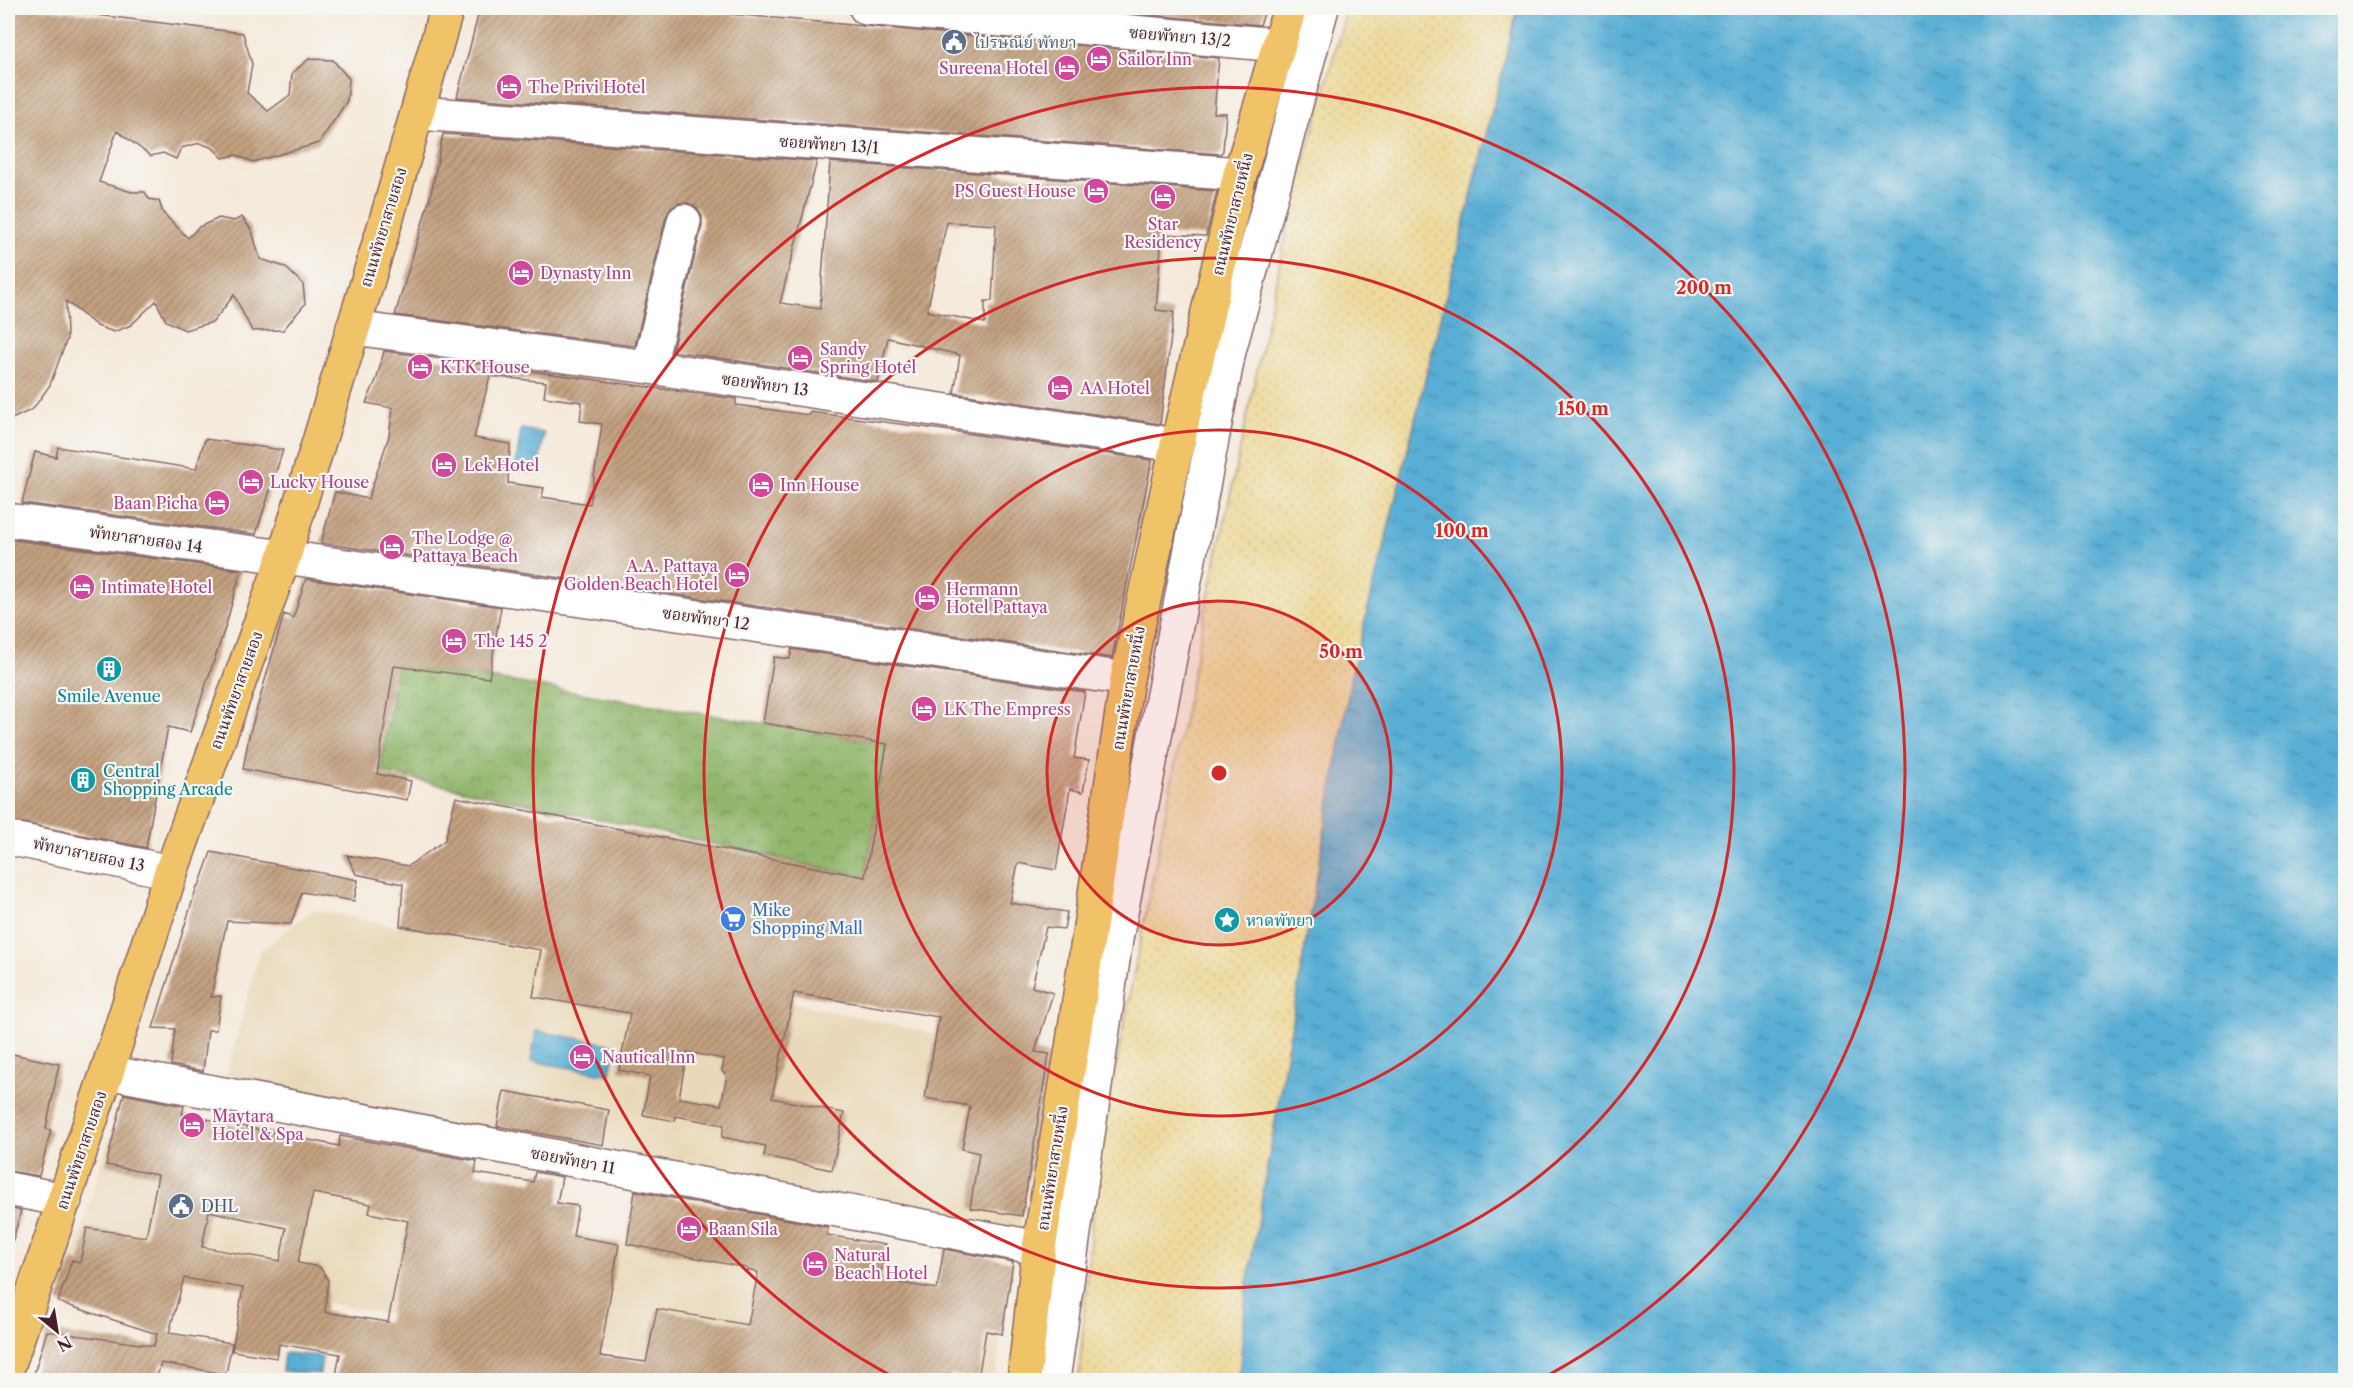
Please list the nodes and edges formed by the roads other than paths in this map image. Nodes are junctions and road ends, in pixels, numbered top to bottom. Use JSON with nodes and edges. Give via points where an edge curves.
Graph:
{"nodes":[{"id":1,"x":447,"y":8,"type":"edge"},
{"id":2,"x":866,"y":8,"type":"edge"},
{"id":3,"x":1290,"y":8,"type":"edge"},
{"id":4,"x":1322,"y":8,"type":"edge"},
{"id":5,"x":1279,"y":45,"type":"junction"},
{"id":6,"x":418,"y":113,"type":"junction"},
{"id":7,"x":1240,"y":174,"type":"junction"},
{"id":8,"x":684,"y":221,"type":"dead end"},
{"id":9,"x":353,"y":328,"type":"junction"},
{"id":10,"x":649,"y":367,"type":"junction"},
{"id":11,"x":1177,"y":445,"type":"junction"},
{"id":12,"x":8,"y":520,"type":"edge"},
{"id":13,"x":284,"y":557,"type":"junction"},
{"id":14,"x":1127,"y":679,"type":"junction"},
{"id":15,"x":8,"y":838,"type":"edge"},
{"id":16,"x":171,"y":872,"type":"junction"},
{"id":17,"x":107,"y":1072,"type":"junction"},
{"id":18,"x":8,"y":1189,"type":"edge"},
{"id":19,"x":64,"y":1200,"type":"junction"},
{"id":20,"x":1039,"y":1248,"type":"junction"},
{"id":21,"x":14,"y":1327,"type":"edge"},
{"id":22,"x":8,"y":1367,"type":"edge"},
{"id":23,"x":1024,"y":1380,"type":"edge"},
{"id":24,"x":1053,"y":1380,"type":"edge"}],
"edges":[{"from":1,"to":6,"type":"main road","name":"ถนนพัทยาสายสอง"},
{"from":2,"to":5,"type":"street","name":"ซอยพัทยา 13/2"},
{"from":3,"to":5,"type":"main road","name":"ถนนพัทยาสายหนึ่ง"},
{"from":4,"to":24,"type":"street","via":[[1228,351],[1116,939]]},
{"from":5,"to":7,"type":"main road","name":"ถนนพัทยาสายหนึ่ง"},
{"from":6,"to":7,"type":"street","name":"ซอยพัทยา 13/1"},
{"from":6,"to":9,"type":"main road","name":"ถนนพัทยาสายสอง"},
{"from":7,"to":11,"type":"main road","name":"ถนนพัทยาสายหนึ่ง"},
{"from":8,"to":10,"type":"street"},
{"from":9,"to":10,"type":"street","name":"ซอยพัทยา 13"},
{"from":9,"to":13,"type":"main road","name":"ถนนพัทยาสายสอง"},
{"from":10,"to":11,"type":"street","name":"ซอยพัทยา 13"},
{"from":11,"to":14,"type":"main road","name":"ถนนพัทยาสายหนึ่ง"},
{"from":12,"to":13,"type":"street","name":"พัทยาสายสอง 14"},
{"from":13,"to":14,"type":"street","name":"ซอยพัทยา 12"},
{"from":13,"to":16,"type":"main road","name":"ถนนพัทยาสายสอง"},
{"from":14,"to":20,"type":"main road","name":"ถนนพัทยาสายหนึ่ง"},
{"from":15,"to":16,"type":"street","name":"พัทยาสายสอง 13"},
{"from":16,"to":17,"type":"main road","name":"ถนนพัทยาสายสอง"},
{"from":17,"to":19,"type":"main road","name":"ถนนพัทยาสายสอง"},
{"from":17,"to":20,"type":"street","name":"ซอยพัทยา 11"},
{"from":18,"to":19,"type":"street"},
{"from":19,"to":21,"type":"main road","name":"ถนนพัทยาสายสอง"},
{"from":20,"to":23,"type":"main road","name":"ถนนพัทยาสายหนึ่ง"},
{"from":21,"to":22,"type":"main road","name":"ถนนพัทยาสายสอง"}]}
